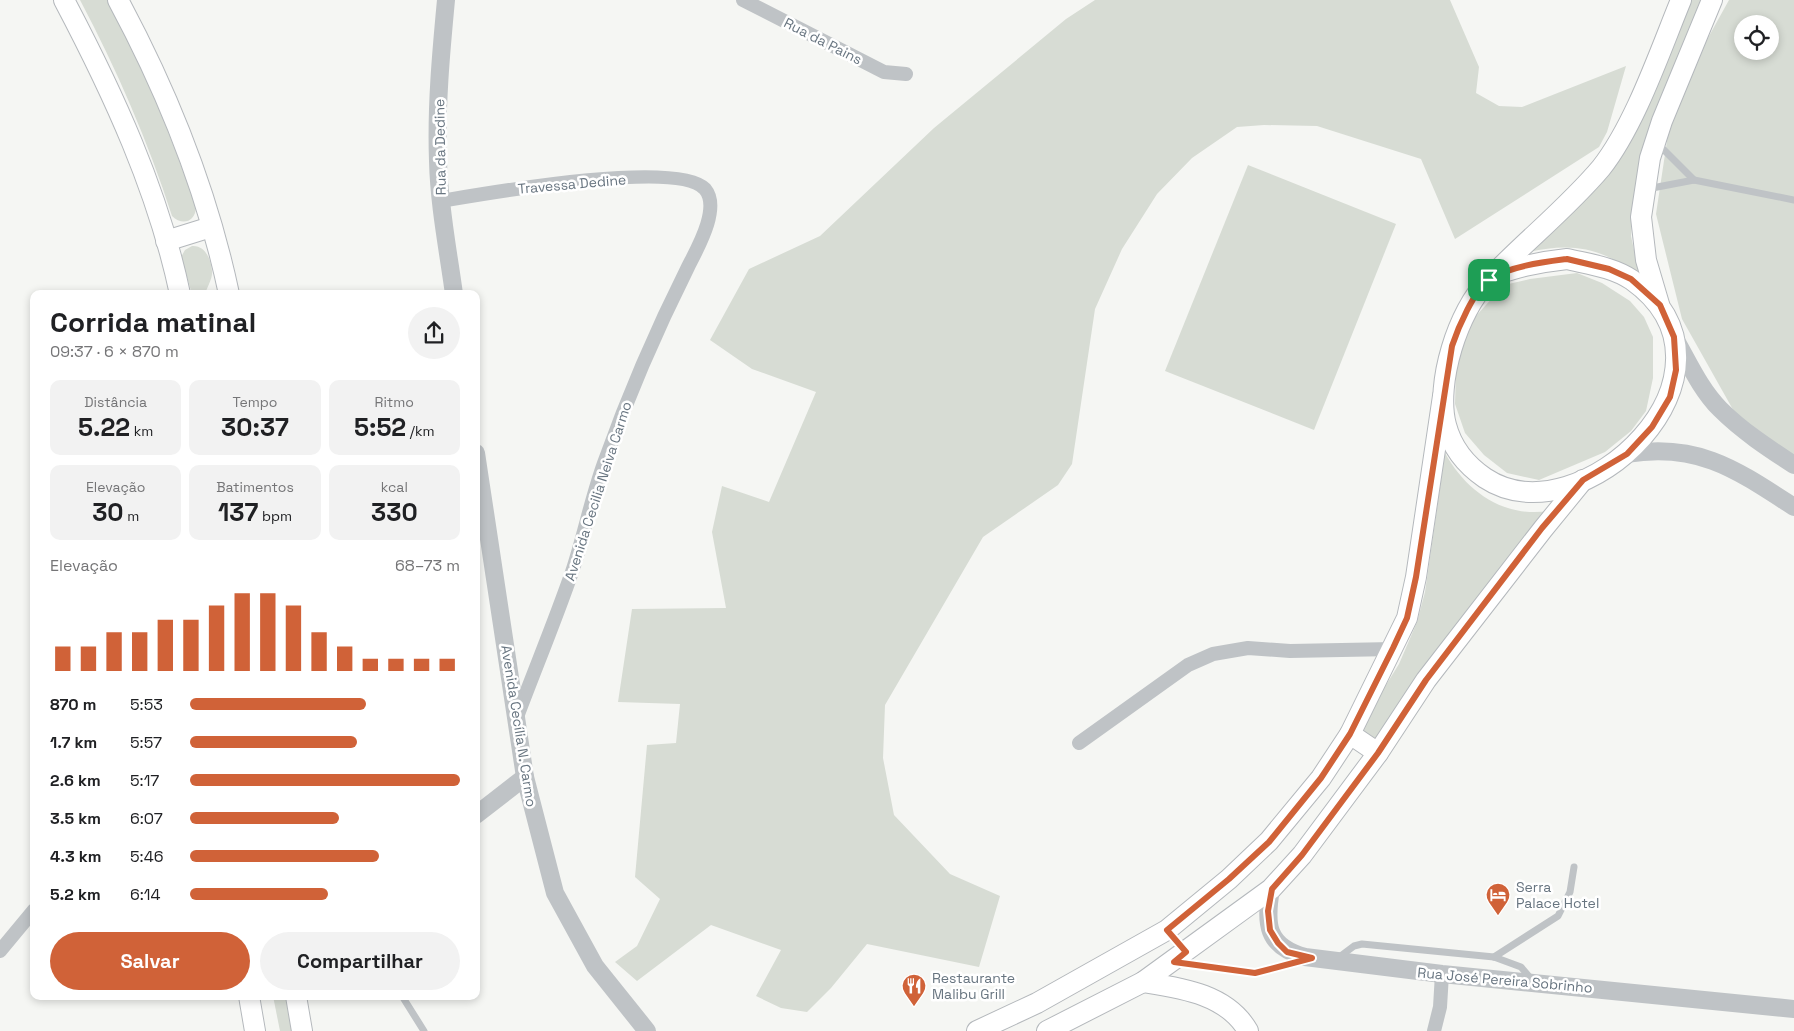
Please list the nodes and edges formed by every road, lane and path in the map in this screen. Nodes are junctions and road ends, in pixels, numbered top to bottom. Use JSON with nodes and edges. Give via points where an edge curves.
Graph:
{"nodes":[{"id":1,"x":64,"y":0,"type":"edge"},
{"id":2,"x":118,"y":0,"type":"edge"},
{"id":3,"x":446,"y":0,"type":"edge"},
{"id":4,"x":743,"y":0,"type":"edge"},
{"id":5,"x":1681,"y":0,"type":"edge"},
{"id":6,"x":1712,"y":0,"type":"edge"},
{"id":7,"x":906,"y":74,"type":"dead end"},
{"id":8,"x":1655,"y":141,"type":"junction"},
{"id":9,"x":1694,"y":180,"type":"junction"},
{"id":10,"x":1645,"y":190,"type":"junction"},
{"id":11,"x":1794,"y":200,"type":"edge"},
{"id":12,"x":441,"y":201,"type":"junction"},
{"id":13,"x":710,"y":214,"type":"joint"},
{"id":14,"x":211,"y":226,"type":"junction"},
{"id":15,"x":166,"y":241,"type":"junction"},
{"id":16,"x":1489,"y":280,"type":"junction"},
{"id":17,"x":179,"y":290,"type":"edge"},
{"id":18,"x":228,"y":290,"type":"edge"},
{"id":19,"x":453,"y":290,"type":"edge"},
{"id":20,"x":1660,"y":305,"type":"junction"},
{"id":21,"x":1674,"y":337,"type":"junction"},
{"id":22,"x":1443,"y":396,"type":"junction"},
{"id":23,"x":1627,"y":454,"type":"junction"},
{"id":24,"x":1794,"y":465,"type":"edge"},
{"id":25,"x":480,"y":479,"type":"edge"},
{"id":26,"x":1583,"y":480,"type":"junction"},
{"id":27,"x":1794,"y":507,"type":"edge"},
{"id":28,"x":1393,"y":648,"type":"junction"},
{"id":29,"x":517,"y":717,"type":"junction"},
{"id":30,"x":1350,"y":734,"type":"junction"},
{"id":31,"x":1079,"y":743,"type":"dead end"},
{"id":32,"x":1378,"y":753,"type":"junction"},
{"id":33,"x":526,"y":777,"type":"junction"},
{"id":34,"x":480,"y":812,"type":"edge"},
{"id":35,"x":1574,"y":868,"type":"dead end"},
{"id":36,"x":1272,"y":889,"type":"junction"},
{"id":37,"x":30,"y":915,"type":"edge"},
{"id":38,"x":1167,"y":930,"type":"junction"},
{"id":39,"x":0,"y":952,"type":"edge"},
{"id":40,"x":1180,"y":957,"type":"junction"},
{"id":41,"x":1494,"y":957,"type":"junction"},
{"id":42,"x":1312,"y":958,"type":"junction"},
{"id":43,"x":1332,"y":962,"type":"junction"},
{"id":44,"x":1442,"y":974,"type":"junction"},
{"id":45,"x":1143,"y":982,"type":"junction"},
{"id":46,"x":1534,"y":982,"type":"junction"},
{"id":47,"x":250,"y":1000,"type":"edge"},
{"id":48,"x":297,"y":1000,"type":"edge"},
{"id":49,"x":405,"y":1000,"type":"edge"},
{"id":50,"x":1794,"y":1009,"type":"edge"},
{"id":51,"x":255,"y":1031,"type":"edge"},
{"id":52,"x":302,"y":1031,"type":"edge"},
{"id":53,"x":424,"y":1031,"type":"edge"},
{"id":54,"x":647,"y":1031,"type":"edge"},
{"id":55,"x":977,"y":1031,"type":"edge"},
{"id":56,"x":1047,"y":1031,"type":"edge"},
{"id":57,"x":1248,"y":1031,"type":"edge"},
{"id":58,"x":1434,"y":1031,"type":"edge"}],
"edges":[{"from":1,"to":15,"type":"main road","via":[[133,141]]},
{"from":2,"to":14,"type":"main road","via":[[151,62],[188,150]]},
{"from":3,"to":12,"type":"street","name":"Rua da Dedine","via":[[438,88]]},
{"from":4,"to":7,"type":"street","name":"Rua da Pains","via":[[884,72]]},
{"from":5,"to":16,"type":"main road","via":[[1649,81],[1602,167]]},
{"from":6,"to":8,"type":"main road"},
{"from":8,"to":9,"type":"lane"},
{"from":8,"to":10,"type":"main road"},
{"from":9,"to":10,"type":"lane"},
{"from":9,"to":11,"type":"lane"},
{"from":10,"to":20,"type":"main road","via":[[1641,217],[1646,260]]},
{"from":12,"to":13,"type":"street","name":"Travessa Dedine","via":[[542,184],[605,178],[685,179],[705,190],[710,199]]},
{"from":12,"to":19,"type":"street","name":"Rua da Dedine"},
{"from":13,"to":29,"type":"street","name":"Avenida Cecilia Neiva Carmo","via":[[629,395],[603,466],[572,571]]},
{"from":14,"to":15,"type":"main road"},
{"from":14,"to":18,"type":"main road"},
{"from":15,"to":17,"type":"main road"},
{"from":16,"to":20,"type":"main road","via":[[1532,263],[1567,259],[1609,269],[1631,279]]},
{"from":16,"to":22,"type":"main road","via":[[1463,315],[1452,346]]},
{"from":20,"to":21,"type":"main road"},
{"from":21,"to":23,"type":"main road","via":[[1676,370],[1670,397],[1652,427]]},
{"from":21,"to":24,"type":"street","via":[[1706,392],[1720,409],[1754,439]]},
{"from":22,"to":26,"type":"main road","via":[[1446,424],[1453,444],[1469,467],[1494,484],[1520,492],[1552,490]]},
{"from":22,"to":28,"type":"main road","via":[[1416,577],[1407,618]]},
{"from":23,"to":26,"type":"main road"},
{"from":23,"to":27,"type":"street","via":[[1678,451],[1704,456],[1754,481]]},
{"from":25,"to":29,"type":"street","name":"Avenida Cecília N. Carmo"},
{"from":26,"to":32,"type":"main road","via":[[1542,528],[1426,680]]},
{"from":28,"to":30,"type":"main road"},
{"from":28,"to":31,"type":"street","via":[[1300,651],[1248,648],[1214,654],[1188,665]]},
{"from":29,"to":33,"type":"street","name":"Avenida Cecília N. Carmo"},
{"from":30,"to":32,"type":"main road"},
{"from":30,"to":38,"type":"main road","via":[[1321,778],[1269,842]]},
{"from":32,"to":36,"type":"main road","via":[[1302,855]]},
{"from":33,"to":34,"type":"street"},
{"from":33,"to":54,"type":"street","name":"Avenida Cecília N. Carmo","via":[[555,893],[595,966]]},
{"from":35,"to":41,"type":"lane","via":[[1570,892],[1558,916]]},
{"from":36,"to":40,"type":"main road"},
{"from":36,"to":42,"type":"street","name":"Rua José Pereira Sobrinho","via":[[1268,911],[1270,930],[1287,952]]},
{"from":37,"to":39,"type":"street"},
{"from":38,"to":40,"type":"main road"},
{"from":38,"to":55,"type":"main road","via":[[1037,1003]]},
{"from":40,"to":42,"type":"lane","via":[[1255,973]]},
{"from":40,"to":45,"type":"main road"},
{"from":41,"to":43,"type":"lane","via":[[1362,944]]},
{"from":41,"to":46,"type":"lane","via":[[1521,967]]},
{"from":42,"to":43,"type":"street","name":"Rua José Pereira Sobrinho"},
{"from":43,"to":44,"type":"street","name":"Rua José Pereira Sobrinho"},
{"from":44,"to":46,"type":"street","name":"Rua José Pereira Sobrinho"},
{"from":44,"to":58,"type":"street","via":[[1440,1007]]},
{"from":45,"to":56,"type":"main road"},
{"from":45,"to":57,"type":"main road","via":[[1178,988],[1216,1001],[1240,1017]]},
{"from":46,"to":50,"type":"street","name":"Rua José Pereira Sobrinho"},
{"from":47,"to":51,"type":"main road"},
{"from":48,"to":52,"type":"main road"},
{"from":49,"to":53,"type":"lane"}]}
